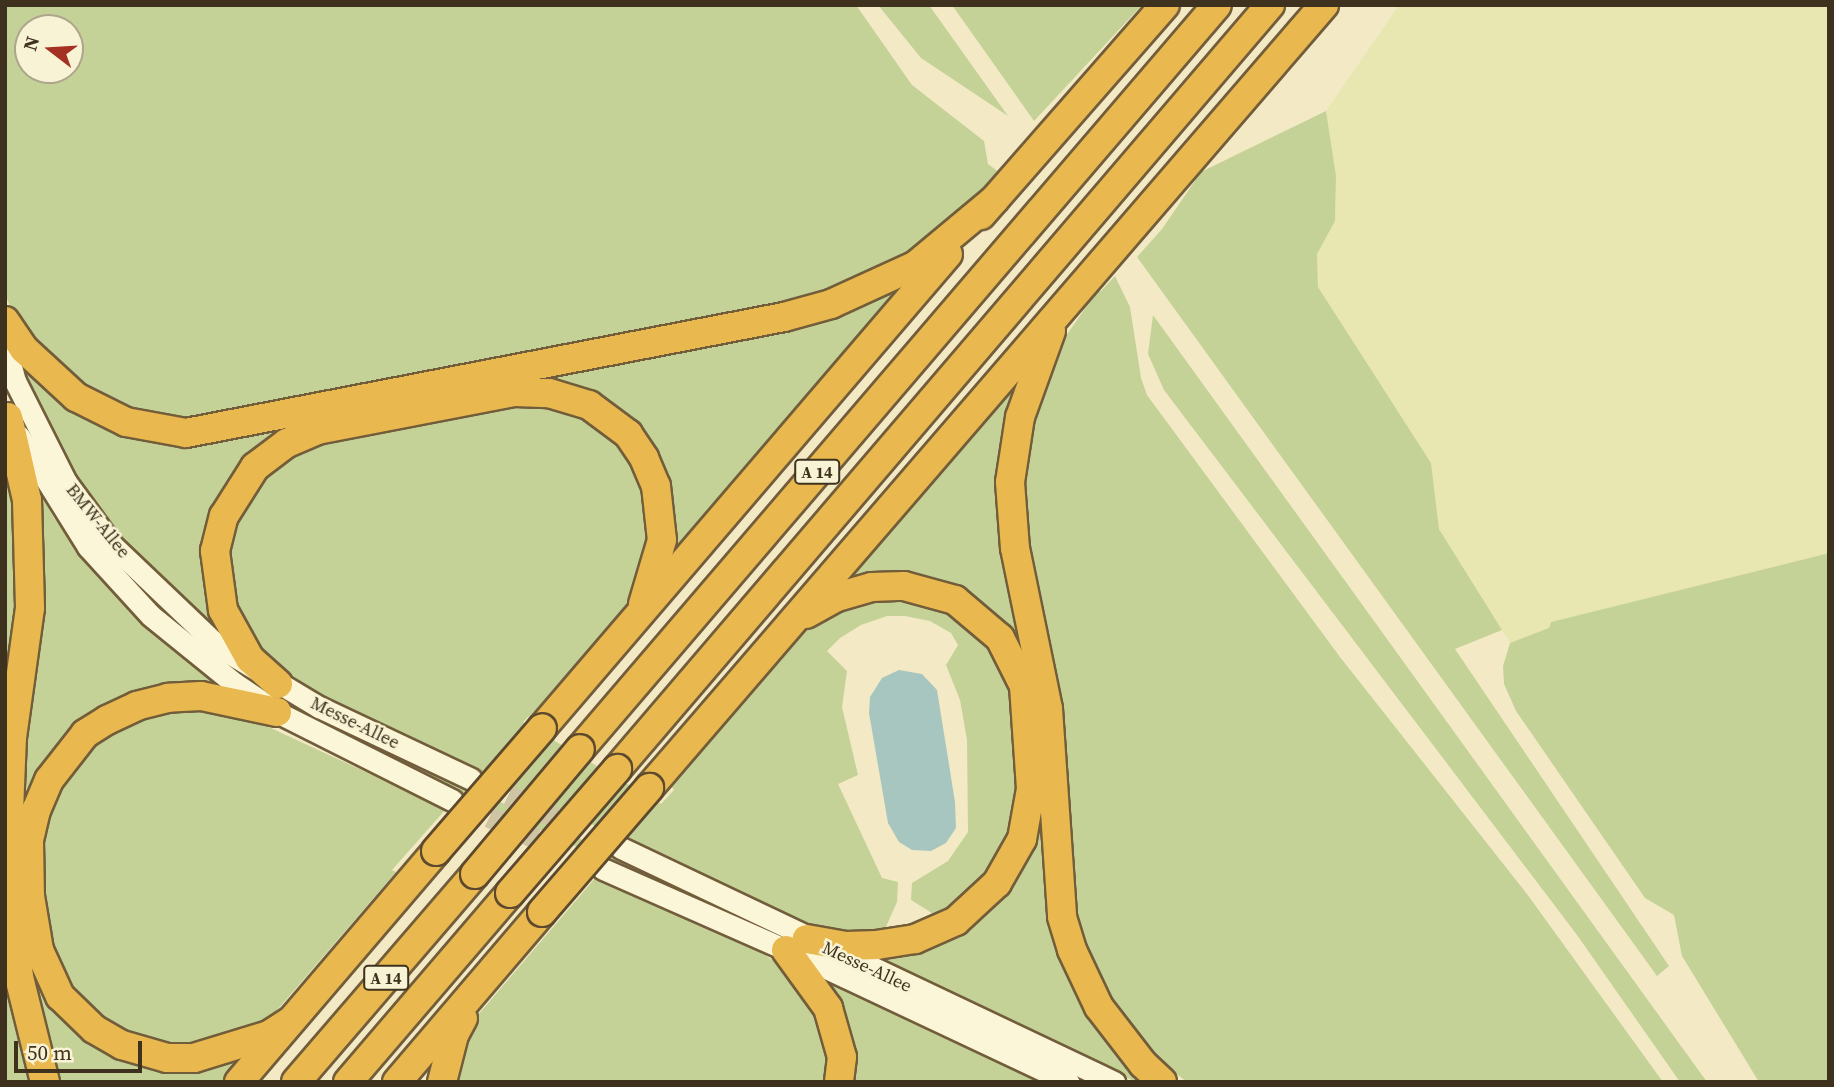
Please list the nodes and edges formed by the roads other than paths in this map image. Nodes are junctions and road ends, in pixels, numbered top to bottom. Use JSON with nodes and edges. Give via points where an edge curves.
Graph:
{"nodes":[{"id":1,"x":1165,"y":5,"type":"edge"},
{"id":2,"x":1217,"y":5,"type":"edge"},
{"id":3,"x":1270,"y":5,"type":"edge"},
{"id":4,"x":1324,"y":5,"type":"edge"},
{"id":5,"x":994,"y":201,"type":"junction"},
{"id":6,"x":1065,"y":302,"type":"junction"},
{"id":7,"x":5,"y":321,"type":"edge"},
{"id":8,"x":5,"y":344,"type":"edge"},
{"id":9,"x":7,"y":414,"type":"edge"},
{"id":10,"x":639,"y":616,"type":"junction"},
{"id":11,"x":784,"y":630,"type":"junction"},
{"id":12,"x":278,"y":684,"type":"junction"},
{"id":13,"x":277,"y":712,"type":"junction"},
{"id":14,"x":471,"y":779,"type":"tunnel mouth"},
{"id":15,"x":452,"y":800,"type":"tunnel mouth"},
{"id":16,"x":621,"y":848,"type":"tunnel mouth"},
{"id":17,"x":603,"y":869,"type":"tunnel mouth"},
{"id":18,"x":796,"y":944,"type":"junction"},
{"id":19,"x":485,"y":979,"type":"junction"},
{"id":20,"x":289,"y":1023,"type":"junction"},
{"id":21,"x":45,"y":1082,"type":"edge"},
{"id":22,"x":239,"y":1082,"type":"edge"},
{"id":23,"x":296,"y":1082,"type":"edge"},
{"id":24,"x":348,"y":1082,"type":"edge"},
{"id":25,"x":397,"y":1082,"type":"edge"},
{"id":26,"x":442,"y":1082,"type":"edge"},
{"id":27,"x":839,"y":1082,"type":"edge"},
{"id":28,"x":1068,"y":1082,"type":"edge"},
{"id":29,"x":1114,"y":1082,"type":"edge"},
{"id":30,"x":1162,"y":1082,"type":"edge"}],
"edges":[{"from":1,"to":5,"type":"highway"},
{"from":2,"to":23,"type":"highway","number":"A 14","bridge":true},
{"from":3,"to":24,"type":"highway","number":"A 14","bridge":true},
{"from":4,"to":6,"type":"highway"},
{"from":5,"to":7,"type":"highway","via":[[916,265],[831,304],[784,317],[186,433],[126,422],[76,397],[24,349]]},
{"from":5,"to":10,"type":"highway"},
{"from":6,"to":11,"type":"highway"},
{"from":6,"to":30,"type":"highway","via":[[1042,350],[1020,417],[1010,482],[1015,548],[1048,709],[1065,928],[1100,1007],[1143,1065]]},
{"from":8,"to":12,"type":"main road","name":"BMW-Allee","via":[[15,381],[66,482],[112,545],[219,647]]},
{"from":9,"to":13,"type":"main road","name":"BMW-Allee","via":[[43,480],[88,547],[150,615]]},
{"from":9,"to":21,"type":"highway","via":[[27,500],[30,608],[12,737],[6,863],[19,977]]},
{"from":10,"to":12,"type":"highway","via":[[662,540],[656,486],[644,458],[628,434],[589,405],[549,393],[502,395],[317,430],[287,443],[255,467],[224,516],[215,551],[223,610],[250,659]]},
{"from":10,"to":20,"type":"highway","bridge":true},
{"from":11,"to":18,"type":"highway","via":[[837,597],[872,587],[904,586],[955,600],[1000,638],[1024,686],[1031,789],[1022,839],[997,883],[956,921],[915,939],[877,945]]},
{"from":11,"to":19,"type":"highway","bridge":true},
{"from":12,"to":14,"type":"main road","name":"Messe-Allee"},
{"from":13,"to":15,"type":"main road","name":"Messe-Allee"},
{"from":13,"to":20,"type":"highway","via":[[201,696],[168,698],[137,706],[85,734],[49,780],[36,810],[29,841],[30,896],[39,950],[61,996],[94,1029],[121,1045],[167,1058],[194,1058],[269,1035]]},
{"from":16,"to":18,"type":"main road","name":"Messe-Allee"},
{"from":17,"to":18,"type":"main road","name":"Messe-Allee"},
{"from":18,"to":27,"type":"highway","via":[[828,1008],[842,1056]]},
{"from":18,"to":28,"type":"main road","name":"Messe-Allee"},
{"from":18,"to":29,"type":"main road","name":"Messe-Allee"},
{"from":19,"to":25,"type":"highway"},
{"from":19,"to":26,"type":"highway","via":[[454,1035]]},
{"from":20,"to":22,"type":"highway"}]}
